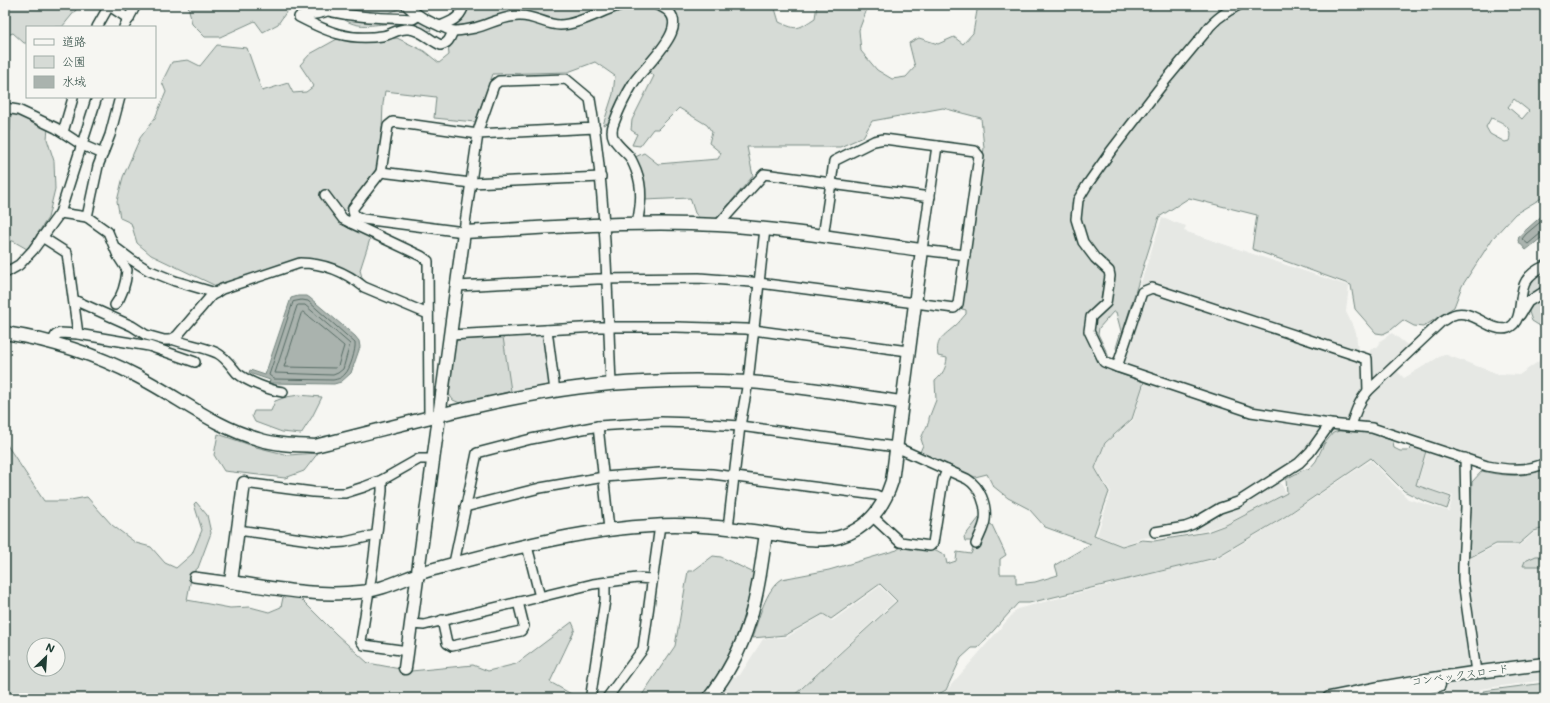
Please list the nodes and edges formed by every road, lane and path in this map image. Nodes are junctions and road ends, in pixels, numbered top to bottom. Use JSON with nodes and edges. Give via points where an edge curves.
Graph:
{"nodes":[{"id":1,"x":108,"y":5,"type":"edge"},
{"id":2,"x":136,"y":5,"type":"edge"},
{"id":3,"x":308,"y":5,"type":"edge"},
{"id":4,"x":406,"y":5,"type":"edge"},
{"id":5,"x":459,"y":5,"type":"edge"},
{"id":6,"x":621,"y":5,"type":"edge"},
{"id":7,"x":657,"y":5,"type":"edge"},
{"id":8,"x":1239,"y":5,"type":"edge"},
{"id":9,"x":322,"y":8,"type":"edge"},
{"id":10,"x":418,"y":16,"type":"junction"},
{"id":11,"x":126,"y":23,"type":"edge"},
{"id":12,"x":98,"y":26,"type":"edge"},
{"id":13,"x":440,"y":26,"type":"junction"},
{"id":14,"x":453,"y":31,"type":"junction"},
{"id":15,"x":73,"y":98,"type":"edge"},
{"id":16,"x":97,"y":98,"type":"edge"},
{"id":17,"x":120,"y":98,"type":"edge"},
{"id":18,"x":5,"y":108,"type":"edge"},
{"id":19,"x":595,"y":128,"type":"junction"},
{"id":20,"x":63,"y":132,"type":"junction"},
{"id":21,"x":478,"y":134,"type":"junction"},
{"id":22,"x":82,"y":145,"type":"junction"},
{"id":23,"x":937,"y":146,"type":"junction"},
{"id":24,"x":103,"y":154,"type":"junction"},
{"id":25,"x":381,"y":172,"type":"junction"},
{"id":26,"x":601,"y":177,"type":"junction"},
{"id":27,"x":471,"y":183,"type":"junction"},
{"id":28,"x":831,"y":183,"type":"junction"},
{"id":29,"x":325,"y":195,"type":"dead end"},
{"id":30,"x":930,"y":197,"type":"junction"},
{"id":31,"x":60,"y":213,"type":"junction"},
{"id":32,"x":87,"y":217,"type":"junction"},
{"id":33,"x":353,"y":219,"type":"junction"},
{"id":34,"x":637,"y":224,"type":"junction"},
{"id":35,"x":604,"y":225,"type":"junction"},
{"id":36,"x":718,"y":225,"type":"junction"},
{"id":37,"x":765,"y":229,"type":"junction"},
{"id":38,"x":464,"y":232,"type":"junction"},
{"id":39,"x":42,"y":237,"type":"junction"},
{"id":40,"x":823,"y":237,"type":"junction"},
{"id":41,"x":115,"y":247,"type":"junction"},
{"id":42,"x":922,"y":250,"type":"junction"},
{"id":43,"x":965,"y":255,"type":"junction"},
{"id":44,"x":1545,"y":266,"type":"edge"},
{"id":45,"x":5,"y":273,"type":"edge"},
{"id":46,"x":606,"y":280,"type":"junction"},
{"id":47,"x":760,"y":283,"type":"junction"},
{"id":48,"x":457,"y":286,"type":"junction"},
{"id":49,"x":1545,"y":291,"type":"edge"},
{"id":50,"x":216,"y":293,"type":"junction"},
{"id":51,"x":74,"y":300,"type":"junction"},
{"id":52,"x":915,"y":304,"type":"junction"},
{"id":53,"x":115,"y":305,"type":"dead end"},
{"id":54,"x":428,"y":314,"type":"junction"},
{"id":55,"x":1520,"y":315,"type":"junction"},
{"id":56,"x":608,"y":328,"type":"junction"},
{"id":57,"x":548,"y":330,"type":"junction"},
{"id":58,"x":754,"y":330,"type":"junction"},
{"id":59,"x":5,"y":333,"type":"edge"},
{"id":60,"x":78,"y":334,"type":"junction"},
{"id":61,"x":450,"y":335,"type":"junction"},
{"id":62,"x":172,"y":339,"type":"junction"},
{"id":63,"x":52,"y":342,"type":"junction"},
{"id":64,"x":908,"y":351,"type":"junction"},
{"id":65,"x":195,"y":362,"type":"dead end"},
{"id":66,"x":1117,"y":367,"type":"junction"},
{"id":67,"x":748,"y":382,"type":"junction"},
{"id":68,"x":611,"y":384,"type":"junction"},
{"id":69,"x":556,"y":391,"type":"junction"},
{"id":70,"x":1368,"y":391,"type":"junction"},
{"id":71,"x":283,"y":392,"type":"dead end"},
{"id":72,"x":901,"y":402,"type":"junction"},
{"id":73,"x":434,"y":417,"type":"junction"},
{"id":74,"x":1330,"y":424,"type":"junction"},
{"id":75,"x":598,"y":426,"type":"junction"},
{"id":76,"x":740,"y":426,"type":"junction"},
{"id":77,"x":1351,"y":426,"type":"junction"},
{"id":78,"x":896,"y":447,"type":"junction"},
{"id":79,"x":1465,"y":458,"type":"junction"},
{"id":80,"x":434,"y":459,"type":"junction"},
{"id":81,"x":1545,"y":463,"type":"edge"},
{"id":82,"x":947,"y":470,"type":"junction"},
{"id":83,"x":604,"y":477,"type":"junction"},
{"id":84,"x":734,"y":477,"type":"junction"},
{"id":85,"x":382,"y":480,"type":"junction"},
{"id":86,"x":244,"y":483,"type":"joint"},
{"id":87,"x":885,"y":499,"type":"junction"},
{"id":88,"x":465,"y":507,"type":"junction"},
{"id":89,"x":873,"y":517,"type":"junction"},
{"id":90,"x":660,"y":525,"type":"junction"},
{"id":91,"x":728,"y":528,"type":"junction"},
{"id":92,"x":609,"y":529,"type":"junction"},
{"id":93,"x":238,"y":530,"type":"junction"},
{"id":94,"x":1155,"y":532,"type":"dead end"},
{"id":95,"x":766,"y":533,"type":"junction"},
{"id":96,"x":376,"y":535,"type":"junction"},
{"id":97,"x":976,"y":544,"type":"dead end"},
{"id":98,"x":527,"y":546,"type":"junction"},
{"id":99,"x":454,"y":563,"type":"junction"},
{"id":100,"x":419,"y":573,"type":"junction"},
{"id":101,"x":194,"y":577,"type":"dead end"},
{"id":102,"x":652,"y":579,"type":"junction"},
{"id":103,"x":231,"y":582,"type":"junction"},
{"id":104,"x":605,"y":583,"type":"junction"},
{"id":105,"x":369,"y":590,"type":"junction"},
{"id":106,"x":540,"y":597,"type":"junction"},
{"id":107,"x":518,"y":602,"type":"junction"},
{"id":108,"x":442,"y":620,"type":"junction"},
{"id":109,"x":412,"y":624,"type":"junction"},
{"id":110,"x":408,"y":651,"type":"junction"},
{"id":111,"x":1545,"y":664,"type":"edge"},
{"id":112,"x":405,"y":668,"type":"dead end"},
{"id":113,"x":1476,"y":672,"type":"junction"},
{"id":114,"x":1545,"y":672,"type":"edge"},
{"id":115,"x":592,"y":698,"type":"edge"},
{"id":116,"x":607,"y":698,"type":"edge"},
{"id":117,"x":709,"y":698,"type":"edge"},
{"id":118,"x":1329,"y":698,"type":"edge"},
{"id":119,"x":1375,"y":698,"type":"edge"}],
"edges":[{"from":1,"to":11,"type":"street"},
{"from":1,"to":12,"type":"street"},
{"from":2,"to":11,"type":"street"},
{"from":3,"to":9,"type":"street"},
{"from":4,"to":10,"type":"street"},
{"from":5,"to":13,"type":"street","via":[[463,8],[460,15]]},
{"from":6,"to":14,"type":"street","via":[[562,25],[519,16]]},
{"from":7,"to":34,"type":"street","via":[[671,15],[673,27],[670,37],[635,81],[612,129],[614,141],[630,157],[640,183],[642,200]]},
{"from":8,"to":66,"type":"street","via":[[1209,26],[1111,151],[1078,200],[1076,219],[1083,242],[1110,276],[1106,303],[1091,318],[1089,331],[1104,362]]},
{"from":9,"to":10,"type":"street","via":[[348,15],[399,19],[413,19]]},
{"from":9,"to":14,"type":"street","via":[[322,13],[299,17],[327,31],[351,38],[385,36],[408,29],[416,30],[441,45],[449,41]]},
{"from":10,"to":13,"type":"street"},
{"from":13,"to":14,"type":"street"},
{"from":15,"to":20,"type":"street"},
{"from":16,"to":22,"type":"street"},
{"from":17,"to":24,"type":"street"},
{"from":18,"to":20,"type":"street","via":[[18,110]]},
{"from":19,"to":21,"type":"street"},
{"from":19,"to":21,"type":"street","via":[[590,99],[566,79],[499,81],[494,85]]},
{"from":19,"to":26,"type":"street"},
{"from":20,"to":22,"type":"street"},
{"from":21,"to":25,"type":"street","via":[[392,122],[388,126]]},
{"from":21,"to":27,"type":"street"},
{"from":22,"to":24,"type":"street"},
{"from":22,"to":31,"type":"street"},
{"from":23,"to":28,"type":"street","via":[[884,139],[874,141],[834,161]]},
{"from":23,"to":30,"type":"street"},
{"from":23,"to":43,"type":"street","via":[[975,151],[979,156]]},
{"from":24,"to":32,"type":"street"},
{"from":25,"to":27,"type":"street"},
{"from":25,"to":33,"type":"street","via":[[354,208]]},
{"from":26,"to":27,"type":"street"},
{"from":26,"to":35,"type":"street"},
{"from":27,"to":38,"type":"street"},
{"from":28,"to":30,"type":"street"},
{"from":28,"to":36,"type":"street","via":[[764,174]]},
{"from":28,"to":40,"type":"street"},
{"from":29,"to":33,"type":"street","via":[[343,219]]},
{"from":30,"to":42,"type":"street"},
{"from":31,"to":32,"type":"street"},
{"from":31,"to":39,"type":"street"},
{"from":32,"to":41,"type":"street","via":[[108,232]]},
{"from":33,"to":38,"type":"street"},
{"from":33,"to":54,"type":"street","via":[[428,261]]},
{"from":34,"to":35,"type":"street"},
{"from":34,"to":36,"type":"street"},
{"from":35,"to":38,"type":"street"},
{"from":35,"to":46,"type":"street"},
{"from":36,"to":37,"type":"street"},
{"from":37,"to":40,"type":"street"},
{"from":37,"to":47,"type":"street"},
{"from":38,"to":48,"type":"street"},
{"from":39,"to":45,"type":"street","via":[[19,265]]},
{"from":39,"to":51,"type":"street","via":[[67,253]]},
{"from":40,"to":42,"type":"street"},
{"from":41,"to":50,"type":"street","via":[[148,270]]},
{"from":41,"to":53,"type":"street","via":[[127,270],[120,299]]},
{"from":42,"to":43,"type":"street"},
{"from":42,"to":52,"type":"street"},
{"from":43,"to":52,"type":"street","via":[[958,304],[954,308]]},
{"from":44,"to":55,"type":"street","via":[[1527,280],[1520,298]]},
{"from":46,"to":47,"type":"street","via":[[691,278]]},
{"from":46,"to":48,"type":"street"},
{"from":46,"to":56,"type":"street"},
{"from":47,"to":52,"type":"street"},
{"from":47,"to":58,"type":"street"},
{"from":48,"to":61,"type":"street"},
{"from":49,"to":55,"type":"street","via":[[1528,302]]},
{"from":50,"to":54,"type":"street","via":[[272,271],[300,263],[313,263],[344,273],[364,287]]},
{"from":50,"to":62,"type":"street"},
{"from":51,"to":60,"type":"street"},
{"from":51,"to":62,"type":"street","via":[[146,335],[164,340]]},
{"from":52,"to":64,"type":"street"},
{"from":54,"to":73,"type":"street"},
{"from":55,"to":70,"type":"street","via":[[1511,326],[1500,329],[1464,313],[1452,315],[1442,321]]},
{"from":56,"to":57,"type":"street"},
{"from":56,"to":58,"type":"street","via":[[676,326]]},
{"from":56,"to":68,"type":"street"},
{"from":57,"to":61,"type":"street"},
{"from":57,"to":69,"type":"street"},
{"from":58,"to":64,"type":"street"},
{"from":58,"to":67,"type":"street"},
{"from":59,"to":63,"type":"street"},
{"from":60,"to":63,"type":"street","via":[[60,333]]},
{"from":60,"to":65,"type":"street","via":[[149,346]]},
{"from":61,"to":73,"type":"street"},
{"from":62,"to":71,"type":"street","via":[[218,354],[244,377],[271,390]]},
{"from":63,"to":73,"type":"street","via":[[113,364],[168,392],[217,423],[273,443],[315,446]]},
{"from":64,"to":72,"type":"street"},
{"from":66,"to":70,"type":"street","via":[[1142,292],[1152,288],[1367,359]]},
{"from":66,"to":74,"type":"street","via":[[1251,412]]},
{"from":67,"to":68,"type":"street"},
{"from":67,"to":72,"type":"street"},
{"from":67,"to":76,"type":"street"},
{"from":68,"to":69,"type":"street"},
{"from":69,"to":73,"type":"street","via":[[510,398]]},
{"from":70,"to":77,"type":"street","via":[[1357,408]]},
{"from":72,"to":78,"type":"street"},
{"from":73,"to":80,"type":"street"},
{"from":74,"to":77,"type":"street"},
{"from":74,"to":94,"type":"street","via":[[1299,463],[1238,502],[1220,508],[1185,527]]},
{"from":75,"to":76,"type":"street","via":[[661,422]]},
{"from":75,"to":83,"type":"street"},
{"from":75,"to":88,"type":"street","via":[[477,453]]},
{"from":76,"to":78,"type":"street"},
{"from":76,"to":84,"type":"street"},
{"from":77,"to":79,"type":"street","via":[[1372,428]]},
{"from":78,"to":82,"type":"street"},
{"from":78,"to":87,"type":"street","via":[[892,481]]},
{"from":79,"to":81,"type":"street","via":[[1487,466],[1512,470]]},
{"from":79,"to":113,"type":"street","via":[[1463,581]]},
{"from":80,"to":85,"type":"street","via":[[419,460]]},
{"from":80,"to":100,"type":"street"},
{"from":82,"to":89,"type":"street","via":[[942,480],[933,543],[930,546],[900,542]]},
{"from":82,"to":97,"type":"street","via":[[972,482],[985,506],[985,520]]},
{"from":83,"to":84,"type":"street","via":[[673,472]]},
{"from":83,"to":88,"type":"street","via":[[540,488]]},
{"from":83,"to":92,"type":"street"},
{"from":84,"to":87,"type":"street","via":[[876,495]]},
{"from":84,"to":91,"type":"street"},
{"from":85,"to":86,"type":"street","via":[[345,493],[330,494]]},
{"from":85,"to":96,"type":"street"},
{"from":86,"to":93,"type":"street"},
{"from":87,"to":89,"type":"street"},
{"from":88,"to":99,"type":"street"},
{"from":89,"to":95,"type":"street","via":[[856,530],[839,538],[819,540]]},
{"from":90,"to":91,"type":"street"},
{"from":90,"to":92,"type":"street"},
{"from":90,"to":102,"type":"street"},
{"from":91,"to":95,"type":"street"},
{"from":92,"to":98,"type":"street"},
{"from":93,"to":96,"type":"street","via":[[331,543]]},
{"from":93,"to":103,"type":"street"},
{"from":95,"to":117,"type":"street","via":[[751,619],[735,659]]},
{"from":96,"to":105,"type":"street"},
{"from":98,"to":99,"type":"street"},
{"from":98,"to":106,"type":"street"},
{"from":99,"to":100,"type":"street"},
{"from":100,"to":105,"type":"street"},
{"from":100,"to":109,"type":"street"},
{"from":101,"to":103,"type":"street"},
{"from":102,"to":104,"type":"street","via":[[637,578]]},
{"from":102,"to":116,"type":"street","via":[[643,649]]},
{"from":103,"to":105,"type":"street","via":[[295,592],[328,594]]},
{"from":104,"to":106,"type":"street"},
{"from":104,"to":115,"type":"street"},
{"from":105,"to":110,"type":"street","via":[[361,641],[364,645]]},
{"from":106,"to":107,"type":"street"},
{"from":107,"to":108,"type":"street"},
{"from":107,"to":108,"type":"street","via":[[524,626],[522,631],[452,646],[447,643]]},
{"from":108,"to":109,"type":"street","via":[[424,625]]},
{"from":109,"to":110,"type":"street"},
{"from":110,"to":112,"type":"street"},
{"from":111,"to":113,"type":"street","name":"コンベックスロード"},
{"from":113,"to":118,"type":"street","name":"コンベックスロード"},
{"from":114,"to":119,"type":"street","name":"コンベックスロード","via":[[1446,684]]}]}
